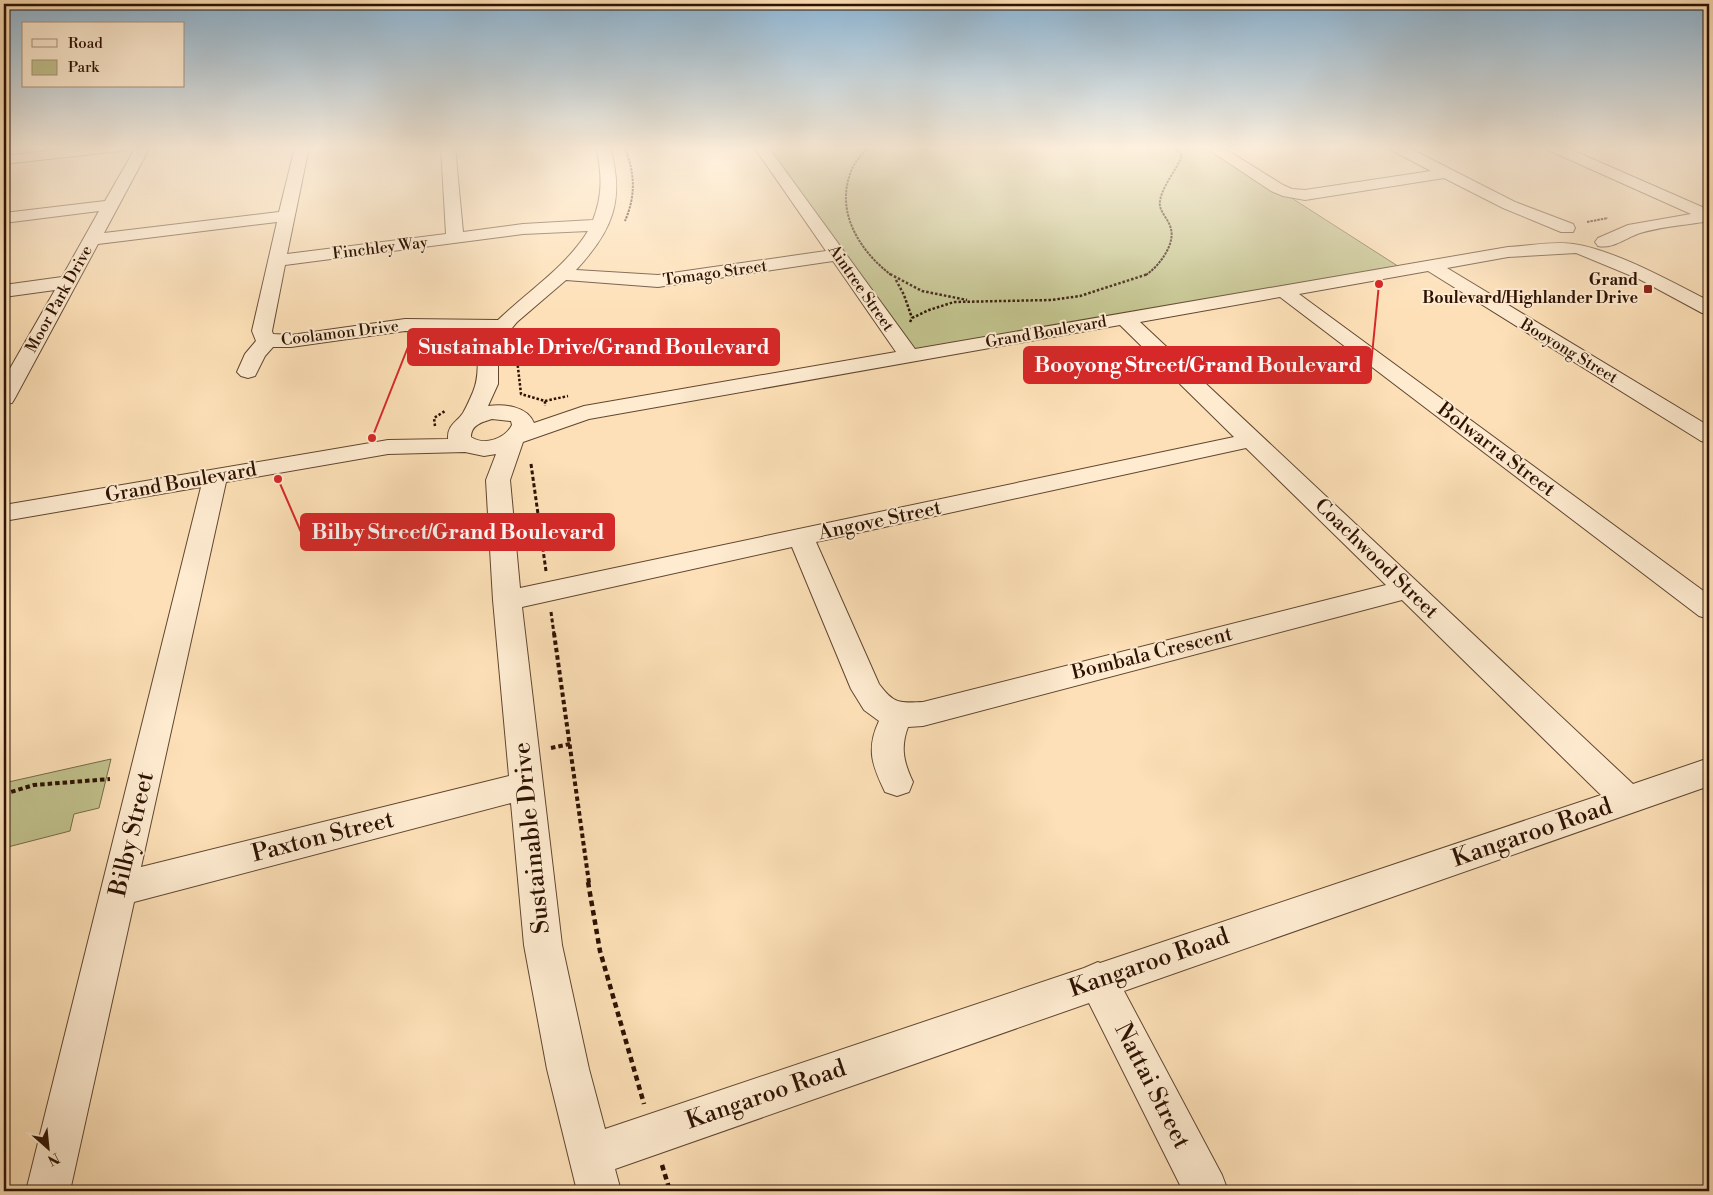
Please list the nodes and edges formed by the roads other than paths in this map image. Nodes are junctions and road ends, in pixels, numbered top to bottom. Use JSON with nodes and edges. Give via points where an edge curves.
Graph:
{"nodes":[{"id":1,"x":288,"y":203,"type":"edge"},
{"id":2,"x":452,"y":203,"type":"edge"},
{"id":3,"x":608,"y":203,"type":"edge"},
{"id":4,"x":801,"y":203,"type":"edge"},
{"id":5,"x":1505,"y":203,"type":"edge"},
{"id":6,"x":1679,"y":203,"type":"edge"},
{"id":7,"x":112,"y":205,"type":"joint"},
{"id":8,"x":1509,"y":205,"type":"junction"},
{"id":9,"x":285,"y":216,"type":"junction"},
{"id":10,"x":1709,"y":216,"type":"edge"},
{"id":11,"x":4,"y":218,"type":"edge"},
{"id":12,"x":601,"y":225,"type":"junction"},
{"id":13,"x":1546,"y":232,"type":"junction"},
{"id":14,"x":1587,"y":233,"type":"junction"},
{"id":15,"x":455,"y":238,"type":"junction"},
{"id":16,"x":92,"y":240,"type":"junction"},
{"id":17,"x":1578,"y":250,"type":"junction"},
{"id":18,"x":1508,"y":252,"type":"junction"},
{"id":19,"x":838,"y":255,"type":"junction"},
{"id":20,"x":278,"y":261,"type":"junction"},
{"id":21,"x":1430,"y":265,"type":"junction"},
{"id":22,"x":561,"y":274,"type":"junction"},
{"id":23,"x":1645,"y":276,"type":"junction"},
{"id":24,"x":69,"y":282,"type":"junction"},
{"id":25,"x":4,"y":291,"type":"edge"},
{"id":26,"x":1283,"y":291,"type":"junction"},
{"id":27,"x":1709,"y":309,"type":"edge"},
{"id":28,"x":1124,"y":318,"type":"junction"},
{"id":29,"x":502,"y":326,"type":"junction"},
{"id":30,"x":268,"y":340,"type":"junction"},
{"id":31,"x":910,"y":356,"type":"junction"},
{"id":32,"x":248,"y":372,"type":"dead end"},
{"id":33,"x":488,"y":383,"type":"junction"},
{"id":34,"x":6,"y":389,"type":"edge"},
{"id":35,"x":517,"y":432,"type":"junction"},
{"id":36,"x":470,"y":434,"type":"junction"},
{"id":37,"x":1709,"y":436,"type":"edge"},
{"id":38,"x":1252,"y":440,"type":"junction"},
{"id":39,"x":215,"y":477,"type":"junction"},
{"id":40,"x":498,"y":480,"type":"junction"},
{"id":41,"x":4,"y":514,"type":"edge"},
{"id":42,"x":801,"y":538,"type":"junction"},
{"id":43,"x":1408,"y":589,"type":"junction"},
{"id":44,"x":507,"y":600,"type":"junction"},
{"id":45,"x":1709,"y":609,"type":"edge"},
{"id":46,"x":897,"y":716,"type":"junction"},
{"id":47,"x":1709,"y":772,"type":"edge"},
{"id":48,"x":897,"y":782,"type":"dead end"},
{"id":49,"x":527,"y":785,"type":"junction"},
{"id":50,"x":1628,"y":800,"type":"junction"},
{"id":51,"x":120,"y":888,"type":"junction"},
{"id":52,"x":1098,"y":981,"type":"junction"},
{"id":53,"x":594,"y":1174,"type":"edge"},
{"id":54,"x":48,"y":1191,"type":"edge"},
{"id":55,"x":1206,"y":1191,"type":"edge"}],
"edges":[{"from":1,"to":9,"type":"street","name":"Coolamon Drive"},
{"from":2,"to":15,"type":"street"},
{"from":3,"to":12,"type":"street"},
{"from":4,"to":19,"type":"street","name":"Aintree Street"},
{"from":5,"to":8,"type":"street"},
{"from":6,"to":10,"type":"street"},
{"from":7,"to":11,"type":"street"},
{"from":7,"to":16,"type":"street","name":"Moor Park Drive"},
{"from":8,"to":13,"type":"street"},
{"from":8,"to":14,"type":"street"},
{"from":9,"to":16,"type":"street"},
{"from":9,"to":20,"type":"street","name":"Coolamon Drive"},
{"from":10,"to":14,"type":"street","via":[[1634,229],[1611,238]]},
{"from":12,"to":15,"type":"street","name":"Finchley Way","via":[[522,229]]},
{"from":12,"to":22,"type":"street","via":[[581,254]]},
{"from":13,"to":14,"type":"street","via":[[1556,228]]},
{"from":13,"to":17,"type":"street","via":[[1546,237],[1555,244]]},
{"from":13,"to":18,"type":"street","name":"Grand Boulevard","via":[[1534,242]]},
{"from":14,"to":17,"type":"street","via":[[1598,250]]},
{"from":14,"to":23,"type":"street"},
{"from":15,"to":20,"type":"street","name":"Finchley Way"},
{"from":16,"to":24,"type":"street","name":"Moor Park Drive"},
{"from":17,"to":18,"type":"street","name":"Grand Boulevard"},
{"from":17,"to":23,"type":"street"},
{"from":18,"to":21,"type":"street","name":"Grand Boulevard"},
{"from":19,"to":22,"type":"street","name":"Tomago Street","via":[[664,281]]},
{"from":19,"to":31,"type":"street","name":"Aintree Street"},
{"from":20,"to":30,"type":"street","name":"Coolamon Drive","via":[[262,331]]},
{"from":21,"to":26,"type":"street","name":"Grand Boulevard"},
{"from":21,"to":37,"type":"street","name":"Booyong Street"},
{"from":22,"to":29,"type":"street"},
{"from":23,"to":27,"type":"street"},
{"from":24,"to":25,"type":"street"},
{"from":24,"to":34,"type":"street","name":"Moor Park Drive"},
{"from":26,"to":28,"type":"street","name":"Grand Boulevard"},
{"from":26,"to":45,"type":"street","name":"Bolwarra Street"},
{"from":28,"to":31,"type":"street","name":"Grand Boulevard"},
{"from":28,"to":38,"type":"street","name":"Coachwood Street"},
{"from":29,"to":30,"type":"street","name":"Coolamon Drive","via":[[406,325],[291,341]]},
{"from":29,"to":33,"type":"street","via":[[487,352]]},
{"from":30,"to":32,"type":"street","name":"Coolamon Drive","via":[[255,354]]},
{"from":31,"to":35,"type":"street","name":"Grand Boulevard","via":[[584,414]]},
{"from":33,"to":35,"type":"street"},
{"from":33,"to":36,"type":"street"},
{"from":35,"to":36,"type":"street","via":[[495,447]]},
{"from":35,"to":36,"type":"street","via":[[491,412]]},
{"from":35,"to":40,"type":"street","name":"Sustainable Drive"},
{"from":36,"to":39,"type":"street","name":"Grand Boulevard"},
{"from":36,"to":40,"type":"street"},
{"from":38,"to":42,"type":"street","name":"Angove Street"},
{"from":38,"to":43,"type":"street","name":"Coachwood Street"},
{"from":39,"to":41,"type":"street","name":"Grand Boulevard"},
{"from":39,"to":51,"type":"street","name":"Bilby Street"},
{"from":40,"to":44,"type":"street","name":"Sustainable Drive"},
{"from":42,"to":44,"type":"street","name":"Angove Street"},
{"from":42,"to":46,"type":"street","via":[[866,689],[874,702]]},
{"from":43,"to":46,"type":"street","name":"Bombala Crescent","via":[[923,714]]},
{"from":43,"to":50,"type":"street","name":"Coachwood Street"},
{"from":44,"to":49,"type":"street","name":"Sustainable Drive"},
{"from":46,"to":48,"type":"street","via":[[890,730],[886,754]]},
{"from":47,"to":50,"type":"street","name":"Kangaroo Road"},
{"from":49,"to":51,"type":"street","name":"Paxton Street"},
{"from":49,"to":53,"type":"street","name":"Sustainable Drive","via":[[543,945],[568,1069]]},
{"from":50,"to":52,"type":"street","name":"Kangaroo Road"},
{"from":51,"to":54,"type":"street","name":"Bilby Street"},
{"from":52,"to":53,"type":"street","name":"Kangaroo Road","via":[[653,1134]]},
{"from":52,"to":55,"type":"street","name":"Nattai Street"}]}
